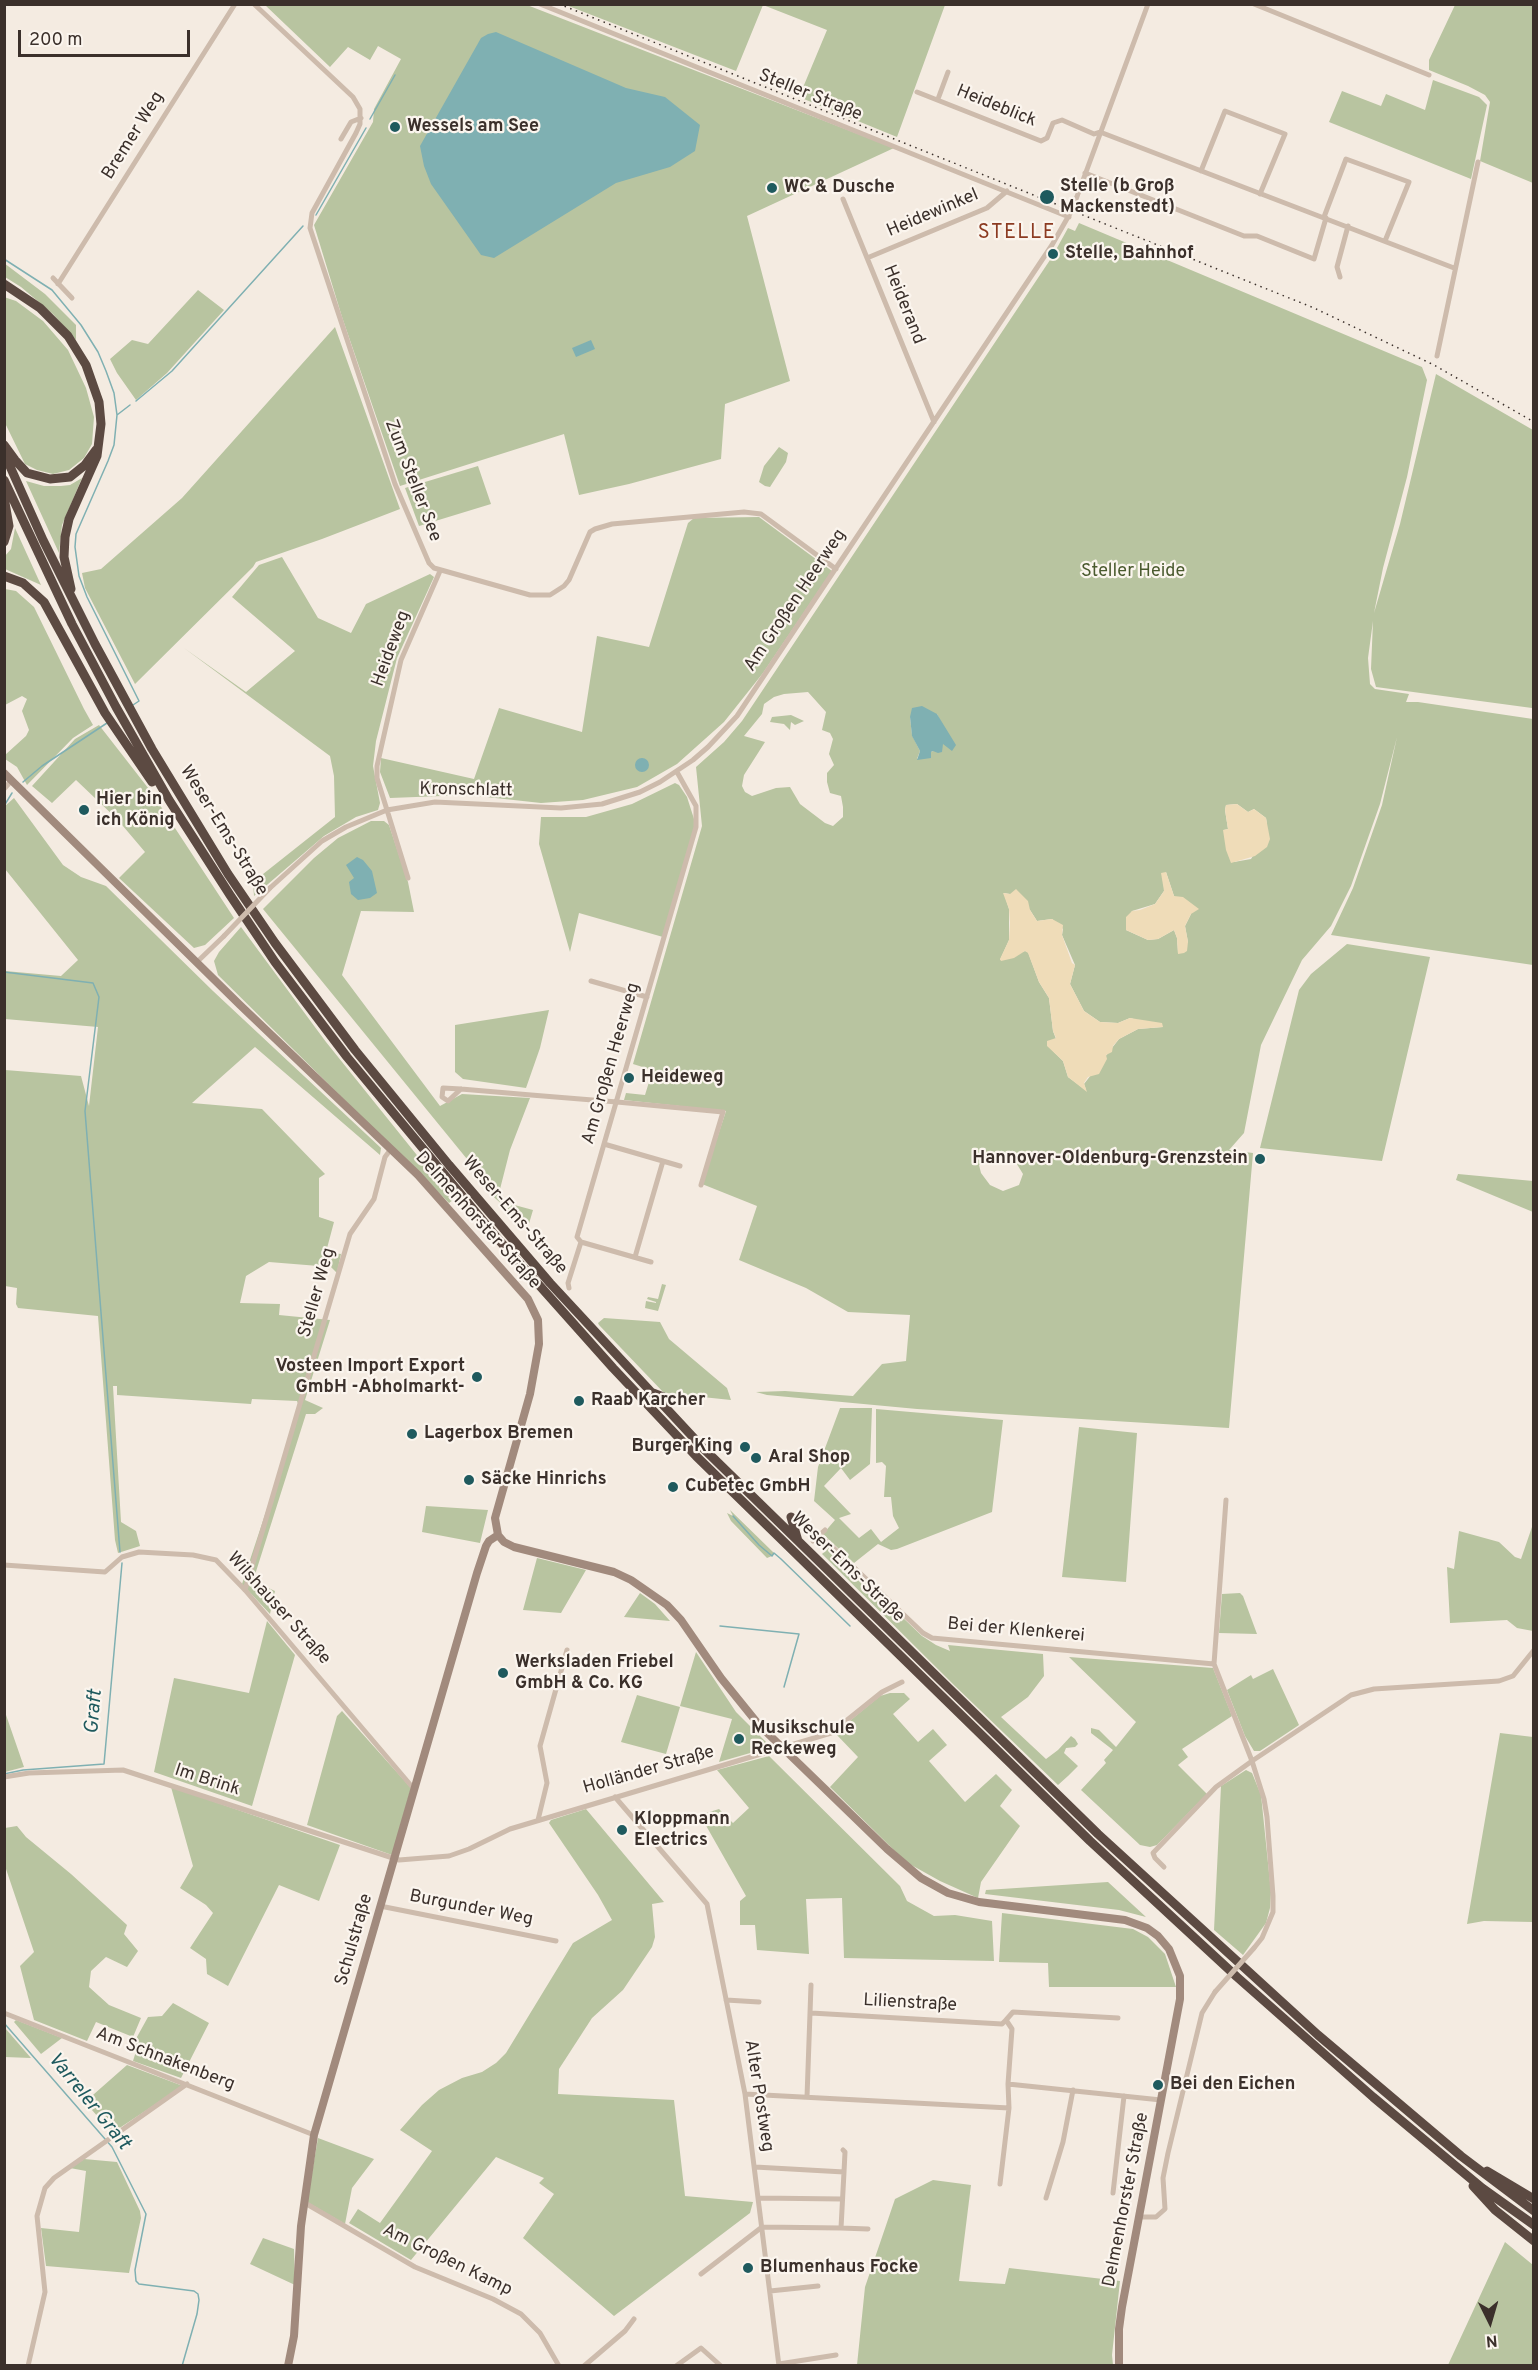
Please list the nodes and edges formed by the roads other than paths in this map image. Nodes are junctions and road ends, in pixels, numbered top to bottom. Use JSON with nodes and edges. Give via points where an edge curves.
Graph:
{"nodes":[{"id":1,"x":235,"y":4,"type":"edge"},
{"id":2,"x":254,"y":4,"type":"edge"},
{"id":3,"x":540,"y":4,"type":"edge"},
{"id":4,"x":1148,"y":4,"type":"edge"},
{"id":5,"x":1254,"y":4,"type":"edge"},
{"id":6,"x":948,"y":72,"type":"dead end"},
{"id":7,"x":1429,"y":75,"type":"dead end"},
{"id":8,"x":917,"y":92,"type":"dead end"},
{"id":9,"x":938,"y":99,"type":"junction"},
{"id":10,"x":361,"y":118,"type":"junction"},
{"id":11,"x":1100,"y":132,"type":"junction"},
{"id":12,"x":341,"y":139,"type":"dead end"},
{"id":13,"x":1478,"y":162,"type":"dead end"},
{"id":14,"x":1201,"y":171,"type":"junction"},
{"id":15,"x":1085,"y":173,"type":"junction"},
{"id":16,"x":1006,"y":191,"type":"junction"},
{"id":17,"x":1260,"y":194,"type":"junction"},
{"id":18,"x":843,"y":199,"type":"dead end"},
{"id":19,"x":1069,"y":217,"type":"junction"},
{"id":20,"x":1325,"y":218,"type":"junction"},
{"id":21,"x":1348,"y":226,"type":"junction"},
{"id":22,"x":1385,"y":241,"type":"junction"},
{"id":23,"x":867,"y":258,"type":"junction"},
{"id":24,"x":1454,"y":268,"type":"junction"},
{"id":25,"x":1340,"y":277,"type":"dead end"},
{"id":26,"x":53,"y":278,"type":"dead end"},
{"id":27,"x":58,"y":284,"type":"junction"},
{"id":28,"x":5,"y":285,"type":"edge"},
{"id":29,"x":72,"y":298,"type":"dead end"},
{"id":30,"x":1437,"y":356,"type":"dead end"},
{"id":31,"x":934,"y":422,"type":"junction"},
{"id":32,"x":4,"y":445,"type":"edge"},
{"id":33,"x":98,"y":448,"type":"junction"},
{"id":34,"x":4,"y":453,"type":"edge"},
{"id":35,"x":4,"y":480,"type":"edge"},
{"id":36,"x":4,"y":497,"type":"edge"},
{"id":37,"x":4,"y":542,"type":"edge"},
{"id":38,"x":836,"y":569,"type":"junction"},
{"id":39,"x":440,"y":571,"type":"junction"},
{"id":40,"x":4,"y":576,"type":"edge"},
{"id":41,"x":74,"y":603,"type":"junction"},
{"id":42,"x":676,"y":772,"type":"junction"},
{"id":43,"x":4,"y":773,"type":"edge"},
{"id":44,"x":12,"y":780,"type":"junction"},
{"id":45,"x":4,"y":789,"type":"edge"},
{"id":46,"x":169,"y":800,"type":"junction"},
{"id":47,"x":387,"y":810,"type":"junction"},
{"id":48,"x":408,"y":878,"type":"dead end"},
{"id":49,"x":197,"y":962,"type":"junction"},
{"id":50,"x":591,"y":981,"type":"dead end"},
{"id":51,"x":647,"y":997,"type":"junction"},
{"id":52,"x":461,"y":1089,"type":"dead end"},
{"id":53,"x":617,"y":1102,"type":"junction"},
{"id":54,"x":604,"y":1144,"type":"junction"},
{"id":55,"x":390,"y":1149,"type":"junction"},
{"id":56,"x":663,"y":1161,"type":"junction"},
{"id":57,"x":680,"y":1166,"type":"dead end"},
{"id":58,"x":701,"y":1185,"type":"dead end"},
{"id":59,"x":579,"y":1239,"type":"junction"},
{"id":60,"x":635,"y":1257,"type":"junction"},
{"id":61,"x":651,"y":1262,"type":"dead end"},
{"id":62,"x":569,"y":1288,"type":"dead end"},
{"id":63,"x":651,"y":1392,"type":"junction"},
{"id":64,"x":671,"y":1400,"type":"dead end"},
{"id":65,"x":1226,"y":1500,"type":"dead end"},
{"id":66,"x":791,"y":1517,"type":"dead end"},
{"id":67,"x":825,"y":1530,"type":"dead end"},
{"id":68,"x":820,"y":1534,"type":"junction"},
{"id":69,"x":498,"y":1535,"type":"junction"},
{"id":70,"x":813,"y":1541,"type":"dead end"},
{"id":71,"x":799,"y":1544,"type":"junction"},
{"id":72,"x":4,"y":1565,"type":"edge"},
{"id":73,"x":245,"y":1590,"type":"junction"},
{"id":74,"x":567,"y":1650,"type":"dead end"},
{"id":75,"x":1533,"y":1650,"type":"edge"},
{"id":76,"x":1214,"y":1664,"type":"junction"},
{"id":77,"x":902,"y":1682,"type":"dead end"},
{"id":78,"x":782,"y":1748,"type":"junction"},
{"id":79,"x":1252,"y":1761,"type":"junction"},
{"id":80,"x":4,"y":1777,"type":"edge"},
{"id":81,"x":414,"y":1789,"type":"junction"},
{"id":82,"x":615,"y":1797,"type":"junction"},
{"id":83,"x":538,"y":1820,"type":"junction"},
{"id":84,"x":394,"y":1858,"type":"junction"},
{"id":85,"x":1164,"y":1867,"type":"dead end"},
{"id":86,"x":380,"y":1906,"type":"junction"},
{"id":87,"x":556,"y":1941,"type":"dead end"},
{"id":88,"x":811,"y":1985,"type":"dead end"},
{"id":89,"x":726,"y":2000,"type":"junction"},
{"id":90,"x":759,"y":2001,"type":"dead end"},
{"id":91,"x":4,"y":2013,"type":"edge"},
{"id":92,"x":811,"y":2013,"type":"junction"},
{"id":93,"x":1118,"y":2018,"type":"dead end"},
{"id":94,"x":1006,"y":2020,"type":"junction"},
{"id":95,"x":187,"y":2084,"type":"junction"},
{"id":96,"x":1008,"y":2085,"type":"junction"},
{"id":97,"x":1073,"y":2090,"type":"junction"},
{"id":98,"x":746,"y":2094,"type":"junction"},
{"id":99,"x":1124,"y":2096,"type":"junction"},
{"id":100,"x":807,"y":2097,"type":"junction"},
{"id":101,"x":1161,"y":2100,"type":"junction"},
{"id":102,"x":1009,"y":2108,"type":"junction"},
{"id":103,"x":314,"y":2135,"type":"junction"},
{"id":104,"x":843,"y":2150,"type":"dead end"},
{"id":105,"x":1461,"y":2156,"type":"junction"},
{"id":106,"x":755,"y":2168,"type":"junction"},
{"id":107,"x":1458,"y":2168,"type":"junction"},
{"id":108,"x":844,"y":2172,"type":"junction"},
{"id":109,"x":1000,"y":2184,"type":"dead end"},
{"id":110,"x":1113,"y":2193,"type":"dead end"},
{"id":111,"x":758,"y":2198,"type":"junction"},
{"id":112,"x":1046,"y":2198,"type":"dead end"},
{"id":113,"x":842,"y":2199,"type":"junction"},
{"id":114,"x":1533,"y":2199,"type":"edge"},
{"id":115,"x":304,"y":2203,"type":"junction"},
{"id":116,"x":1533,"y":2211,"type":"edge"},
{"id":117,"x":1138,"y":2217,"type":"junction"},
{"id":118,"x":1533,"y":2225,"type":"edge"},
{"id":119,"x":762,"y":2227,"type":"junction"},
{"id":120,"x":841,"y":2228,"type":"junction"},
{"id":121,"x":868,"y":2229,"type":"dead end"},
{"id":122,"x":1533,"y":2241,"type":"edge"},
{"id":123,"x":701,"y":2274,"type":"dead end"},
{"id":124,"x":818,"y":2286,"type":"dead end"},
{"id":125,"x":770,"y":2291,"type":"junction"},
{"id":126,"x":634,"y":2319,"type":"dead end"},
{"id":127,"x":836,"y":2355,"type":"dead end"},
{"id":128,"x":779,"y":2365,"type":"edge"},
{"id":129,"x":28,"y":2366,"type":"edge"},
{"id":130,"x":288,"y":2366,"type":"edge"},
{"id":131,"x":559,"y":2366,"type":"edge"},
{"id":132,"x":584,"y":2366,"type":"edge"},
{"id":133,"x":676,"y":2366,"type":"edge"},
{"id":134,"x":721,"y":2366,"type":"edge"},
{"id":135,"x":1119,"y":2366,"type":"edge"}],
"edges":[{"from":1,"to":27,"type":"street","name":"Bremer Weg"},
{"from":2,"to":10,"type":"street","via":[[353,97]]},
{"from":3,"to":16,"type":"street","name":"Steller Straße"},
{"from":4,"to":11,"type":"street","name":"Am Großen Heerweg"},
{"from":5,"to":7,"type":"street"},
{"from":6,"to":9,"type":"street","name":"Heideblick"},
{"from":8,"to":9,"type":"street","name":"Heideblick"},
{"from":9,"to":11,"type":"street","name":"Heideblick","via":[[1041,141],[1047,138],[1053,123],[1062,120],[1094,134]]},
{"from":10,"to":12,"type":"street","via":[[351,122]]},
{"from":10,"to":39,"type":"street","name":"Zum Steller See","via":[[351,145],[312,213],[310,228],[395,484],[429,563]]},
{"from":11,"to":14,"type":"street"},
{"from":11,"to":15,"type":"street","name":"Am Großen Heerweg"},
{"from":13,"to":24,"type":"street"},
{"from":14,"to":17,"type":"street"},
{"from":14,"to":17,"type":"street","via":[[1225,111],[1285,134]]},
{"from":15,"to":19,"type":"street","name":"Am Großen Heerweg"},
{"from":15,"to":20,"type":"street","via":[[1244,236],[1257,236],[1314,259]]},
{"from":16,"to":19,"type":"street","name":"Steller Straße"},
{"from":16,"to":23,"type":"street","name":"Heidewinkel","via":[[987,208]]},
{"from":17,"to":20,"type":"street"},
{"from":18,"to":23,"type":"street","name":"Heiderand"},
{"from":19,"to":31,"type":"street","name":"Am Großen Heerweg"},
{"from":20,"to":21,"type":"street"},
{"from":20,"to":22,"type":"street","via":[[1346,159],[1408,182]]},
{"from":21,"to":22,"type":"street"},
{"from":21,"to":25,"type":"street","via":[[1336,267]]},
{"from":22,"to":24,"type":"street"},
{"from":23,"to":31,"type":"street","name":"Heiderand"},
{"from":24,"to":30,"type":"street"},
{"from":26,"to":27,"type":"street"},
{"from":27,"to":29,"type":"street"},
{"from":28,"to":33,"type":"highway","via":[[58,324],[81,356],[96,389],[101,412]]},
{"from":31,"to":38,"type":"street","name":"Am Großen Heerweg"},
{"from":32,"to":33,"type":"highway","via":[[27,473],[50,479],[70,477]]},
{"from":33,"to":41,"type":"highway","via":[[65,537],[65,568]]},
{"from":34,"to":41,"type":"highway","name":"Weser-Ems-Straße"},
{"from":35,"to":46,"type":"highway","name":"Weser-Ems-Straße","via":[[72,624]]},
{"from":36,"to":37,"type":"highway","via":[[9,526]]},
{"from":38,"to":39,"type":"street","via":[[761,514],[744,512],[595,528],[569,580],[550,595],[530,595]]},
{"from":38,"to":42,"type":"street","name":"Am Großen Heerweg","via":[[736,716],[708,747]]},
{"from":39,"to":47,"type":"street","name":"Heideweg","via":[[394,681],[376,766]]},
{"from":40,"to":46,"type":"highway","via":[[22,583],[44,602],[105,713],[162,796]]},
{"from":41,"to":63,"type":"highway","name":"Weser-Ems-Straße","via":[[175,788],[223,865],[327,1014],[550,1283]]},
{"from":42,"to":47,"type":"street","name":"Kronschlatt","via":[[640,792],[584,807],[435,802]]},
{"from":42,"to":51,"type":"street","name":"Am Großen Heerweg","via":[[696,806],[696,827]]},
{"from":43,"to":44,"type":"street","name":"Delmenhorster Straße"},
{"from":44,"to":45,"type":"street"},
{"from":44,"to":49,"type":"street","name":"Delmenhorster Straße"},
{"from":46,"to":107,"type":"highway","name":"Weser-Ems-Straße","via":[[249,924],[319,1021],[440,1171],[654,1412],[1143,1892]]},
{"from":47,"to":48,"type":"street","name":"Heideweg"},
{"from":47,"to":49,"type":"street","name":"Kronschlatt","bridge":true,"via":[[322,841]]},
{"from":49,"to":55,"type":"street","name":"Delmenhorster Straße"},
{"from":50,"to":51,"type":"street"},
{"from":51,"to":53,"type":"street","name":"Am Großen Heerweg"},
{"from":52,"to":53,"type":"street"},
{"from":53,"to":54,"type":"street","name":"Am Großen Heerweg"},
{"from":53,"to":58,"type":"street","via":[[723,1112]]},
{"from":54,"to":56,"type":"street"},
{"from":54,"to":59,"type":"street","name":"Am Großen Heerweg"},
{"from":55,"to":69,"type":"street","name":"Delmenhorster Straße","via":[[511,1279],[528,1299],[538,1320],[537,1361],[497,1508]]},
{"from":55,"to":73,"type":"street","name":"Steller Weg","via":[[374,1199],[350,1234]]},
{"from":56,"to":57,"type":"street"},
{"from":56,"to":60,"type":"street"},
{"from":59,"to":60,"type":"street"},
{"from":59,"to":62,"type":"street","name":"Am Großen Heerweg"},
{"from":60,"to":61,"type":"street"},
{"from":63,"to":64,"type":"highway"},
{"from":63,"to":71,"type":"highway","name":"Weser-Ems-Straße"},
{"from":65,"to":76,"type":"street"},
{"from":66,"to":71,"type":"highway"},
{"from":67,"to":68,"type":"street"},
{"from":68,"to":70,"type":"street"},
{"from":68,"to":76,"type":"street","name":"Bei der Klenkerei","via":[[932,1638]]},
{"from":69,"to":78,"type":"street","name":"Delmenhorster Straße","via":[[514,1547],[596,1566],[649,1592],[681,1620],[740,1703]]},
{"from":69,"to":81,"type":"street","name":"Schulstraße","via":[[486,1546]]},
{"from":71,"to":105,"type":"highway","name":"Weser-Ems-Straße","via":[[1151,1884],[1318,2035]]},
{"from":72,"to":73,"type":"street","name":"Wilshauser Straße","via":[[105,1572],[132,1553],[193,1555],[216,1560]]},
{"from":73,"to":81,"type":"street","name":"Wilshauser Straße"},
{"from":74,"to":83,"type":"street","via":[[540,1746],[547,1783]]},
{"from":75,"to":79,"type":"street","via":[[1520,1670],[1499,1682],[1357,1693]]},
{"from":76,"to":79,"type":"street"},
{"from":77,"to":78,"type":"street","name":"Holländer Straße","via":[[882,1692],[831,1733]]},
{"from":78,"to":82,"type":"street","name":"Holländer Straße"},
{"from":78,"to":101,"type":"street","name":"Delmenhorster Straße","via":[[893,1855],[933,1885],[979,1902],[1125,1920],[1158,1935],[1176,1962],[1181,1987]]},
{"from":79,"to":85,"type":"street","via":[[1216,1787],[1155,1850],[1155,1858]]},
{"from":79,"to":117,"type":"street","bridge":true,"via":[[1264,1798],[1273,1896],[1269,1924],[1202,2013],[1163,2178],[1165,2209],[1156,2217]]},
{"from":80,"to":84,"type":"street","name":"Im Brink","via":[[123,1770]]},
{"from":81,"to":84,"type":"street","name":"Schulstraße"},
{"from":82,"to":83,"type":"street","name":"Holländer Straße"},
{"from":82,"to":89,"type":"street","name":"Alter Postweg","via":[[707,1904]]},
{"from":83,"to":84,"type":"street","name":"Holländer Straße","via":[[449,1856]]},
{"from":84,"to":86,"type":"street","name":"Schulstraße"},
{"from":86,"to":87,"type":"street","name":"Burgunder Weg"},
{"from":86,"to":103,"type":"street","name":"Schulstraße"},
{"from":88,"to":92,"type":"street"},
{"from":89,"to":90,"type":"street"},
{"from":89,"to":98,"type":"street","name":"Alter Postweg"},
{"from":91,"to":95,"type":"street","name":"Am Schnakenberg"},
{"from":92,"to":94,"type":"street","name":"Lilienstraße","via":[[1002,2024]]},
{"from":92,"to":100,"type":"street"},
{"from":93,"to":94,"type":"street","name":"Lilienstraße","via":[[1013,2012]]},
{"from":94,"to":96,"type":"street","via":[[1012,2029]]},
{"from":95,"to":103,"type":"street","name":"Am Schnakenberg"},
{"from":95,"to":129,"type":"street","via":[[45,2188],[37,2216],[45,2292]]},
{"from":96,"to":97,"type":"street"},
{"from":96,"to":102,"type":"street"},
{"from":97,"to":99,"type":"street"},
{"from":97,"to":112,"type":"street"},
{"from":98,"to":100,"type":"street"},
{"from":98,"to":106,"type":"street","name":"Alter Postweg"},
{"from":99,"to":101,"type":"street"},
{"from":99,"to":110,"type":"street"},
{"from":100,"to":102,"type":"street"},
{"from":101,"to":117,"type":"street","name":"Delmenhorster Straße"},
{"from":102,"to":109,"type":"street"},
{"from":103,"to":115,"type":"street","name":"Schulstraße"},
{"from":104,"to":108,"type":"street"},
{"from":105,"to":114,"type":"highway"},
{"from":105,"to":116,"type":"highway"},
{"from":106,"to":108,"type":"street"},
{"from":106,"to":111,"type":"street","name":"Alter Postweg"},
{"from":107,"to":118,"type":"highway"},
{"from":107,"to":122,"type":"highway","via":[[1495,2210]]},
{"from":108,"to":113,"type":"street"},
{"from":111,"to":113,"type":"street"},
{"from":111,"to":119,"type":"street","name":"Alter Postweg"},
{"from":113,"to":120,"type":"street"},
{"from":115,"to":130,"type":"street","name":"Schulstraße","via":[[294,2336]]},
{"from":115,"to":131,"type":"street","name":"Am Großen Kamp","via":[[415,2267],[521,2314],[540,2333]]},
{"from":117,"to":135,"type":"street","name":"Delmenhorster Straße","via":[[1119,2329]]},
{"from":119,"to":120,"type":"street"},
{"from":119,"to":123,"type":"street"},
{"from":119,"to":125,"type":"street","name":"Alter Postweg"},
{"from":120,"to":121,"type":"street"},
{"from":124,"to":125,"type":"street"},
{"from":125,"to":128,"type":"street","name":"Alter Postweg"},
{"from":126,"to":132,"type":"street"},
{"from":127,"to":128,"type":"street"},
{"from":133,"to":134,"type":"street","via":[[701,2348]]}]}
